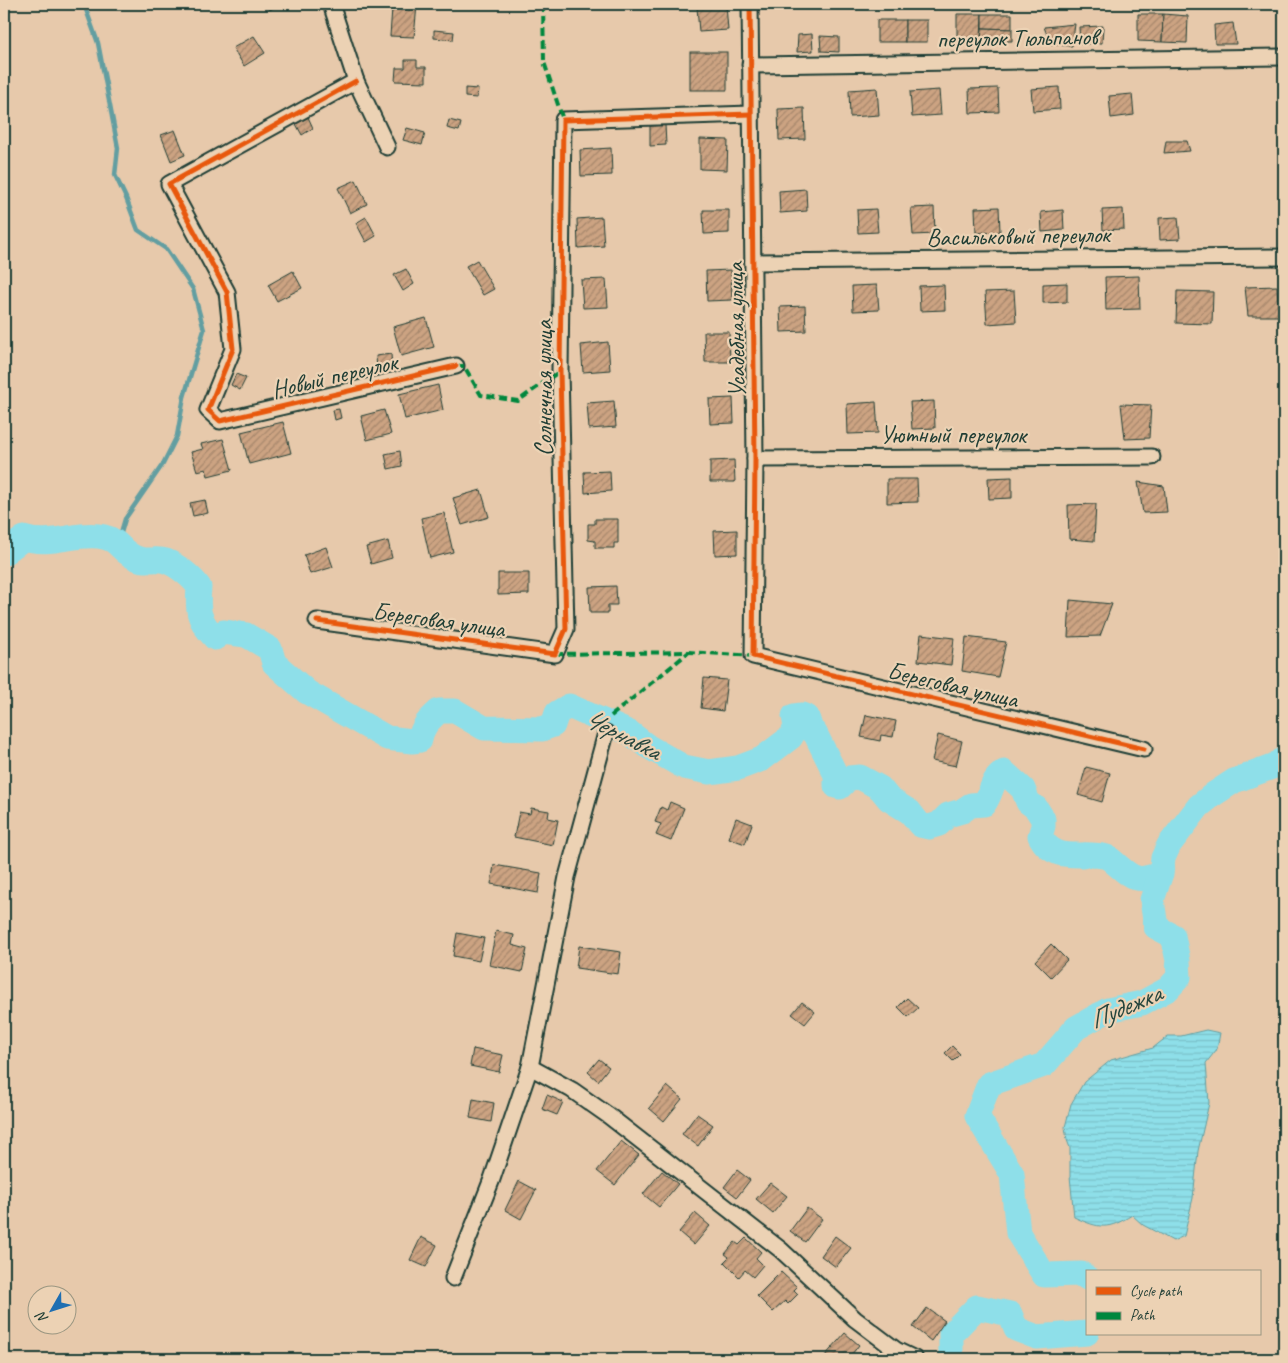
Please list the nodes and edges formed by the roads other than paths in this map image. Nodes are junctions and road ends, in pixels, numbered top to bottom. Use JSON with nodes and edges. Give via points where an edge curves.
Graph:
{"nodes":[{"id":1,"x":331,"y":4,"type":"edge"},
{"id":2,"x":750,"y":4,"type":"edge"},
{"id":3,"x":1284,"y":57,"type":"edge"},
{"id":4,"x":750,"y":65,"type":"junction"},
{"id":5,"x":356,"y":81,"type":"junction"},
{"id":6,"x":751,"y":114,"type":"junction"},
{"id":7,"x":386,"y":147,"type":"dead end"},
{"id":8,"x":1284,"y":257,"type":"edge"},
{"id":9,"x":753,"y":262,"type":"junction"},
{"id":10,"x":456,"y":366,"type":"dead end"},
{"id":11,"x":1152,"y":457,"type":"dead end"},
{"id":12,"x":755,"y":459,"type":"junction"},
{"id":13,"x":318,"y":621,"type":"dead end"},
{"id":14,"x":555,"y":654,"type":"joint"},
{"id":15,"x":753,"y":656,"type":"joint"},
{"id":16,"x":606,"y":733,"type":"dead end"},
{"id":17,"x":1144,"y":749,"type":"dead end"},
{"id":18,"x":530,"y":1067,"type":"junction"},
{"id":19,"x":453,"y":1278,"type":"dead end"},
{"id":20,"x":915,"y":1359,"type":"edge"}],
"edges":[{"from":1,"to":5,"type":"street"},
{"from":2,"to":4,"type":"street","name":"Усадебная улица"},
{"from":3,"to":4,"type":"street","name":"переулок Тюльпанов"},
{"from":4,"to":6,"type":"street","name":"Усадебная улица"},
{"from":5,"to":7,"type":"street"},
{"from":5,"to":10,"type":"street","name":"Новый переулок","via":[[169,184],[227,292],[233,349],[208,410],[220,420]]},
{"from":6,"to":9,"type":"street","name":"Усадебная улица"},
{"from":6,"to":14,"type":"street","name":"Солнечная улица","via":[[563,120],[560,371],[566,629]]},
{"from":8,"to":9,"type":"street","name":"Васильковый переулок"},
{"from":9,"to":12,"type":"street","name":"Усадебная улица"},
{"from":11,"to":12,"type":"street","name":"Уютный переулок"},
{"from":12,"to":15,"type":"street","name":"Усадебная улица"},
{"from":13,"to":14,"type":"street","name":"Береговая улица"},
{"from":15,"to":17,"type":"street","name":"Береговая улица"},
{"from":16,"to":18,"type":"street","via":[[568,877]]},
{"from":18,"to":19,"type":"street","via":[[492,1179]]},
{"from":18,"to":20,"type":"street","via":[[572,1090],[633,1134],[781,1250],[855,1320],[896,1350]]}]}
